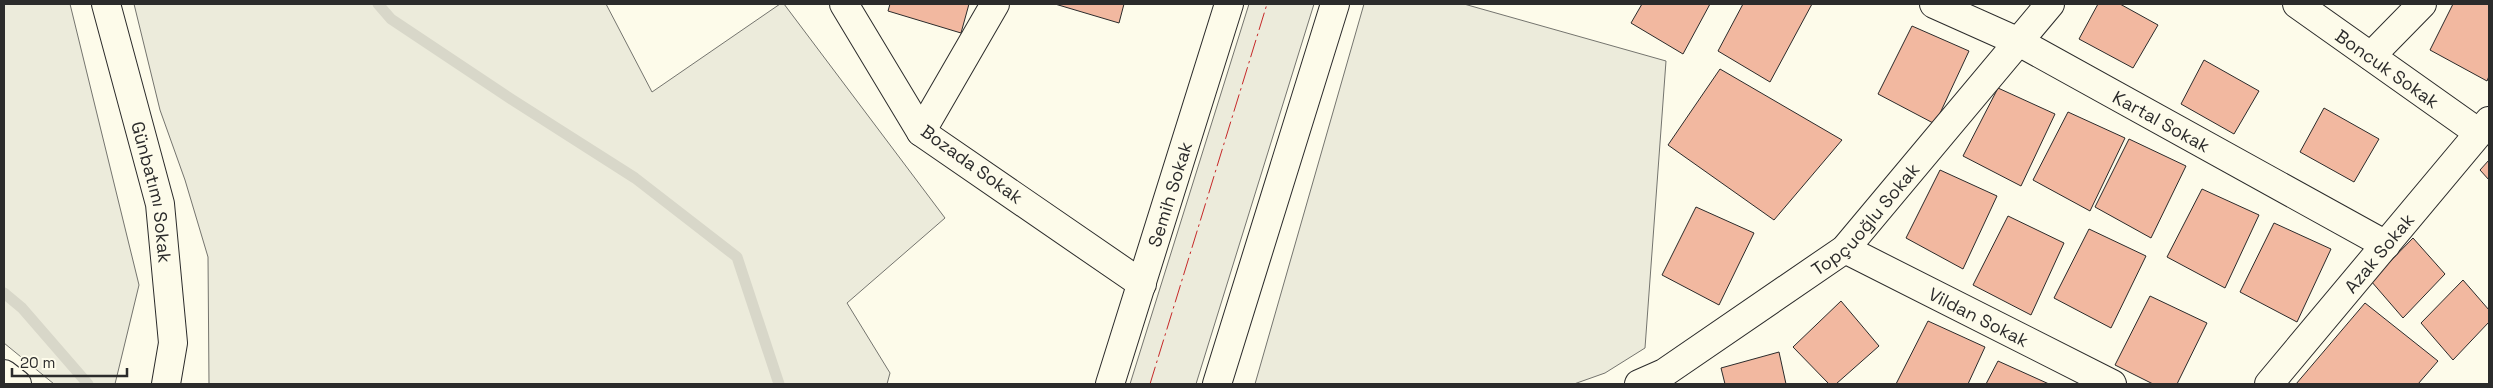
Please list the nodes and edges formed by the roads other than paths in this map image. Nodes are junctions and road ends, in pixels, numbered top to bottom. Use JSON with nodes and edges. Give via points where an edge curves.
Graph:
{"nodes":[{"id":1,"x":106,"y":4,"type":"edge"},
{"id":2,"x":844,"y":4,"type":"edge"},
{"id":3,"x":995,"y":4,"type":"edge"},
{"id":4,"x":1229,"y":4,"type":"edge"},
{"id":5,"x":1335,"y":4,"type":"edge"},
{"id":6,"x":1934,"y":4,"type":"edge"},
{"id":7,"x":2050,"y":4,"type":"edge"},
{"id":8,"x":2297,"y":4,"type":"edge"},
{"id":9,"x":2422,"y":4,"type":"edge"},
{"id":10,"x":2019,"y":42,"type":"junction"},
{"id":11,"x":2371,"y":56,"type":"junction"},
{"id":12,"x":2484,"y":127,"type":"edge"},
{"id":13,"x":921,"y":132,"type":"junction"},
{"id":14,"x":2386,"y":245,"type":"junction"},
{"id":15,"x":1845,"y":249,"type":"junction"},
{"id":16,"x":1142,"y":284,"type":"junction"},
{"id":17,"x":4,"y":374,"type":"edge"},
{"id":18,"x":2069,"y":375,"type":"edge"},
{"id":19,"x":17,"y":384,"type":"edge"},
{"id":20,"x":166,"y":384,"type":"edge"},
{"id":21,"x":1110,"y":384,"type":"edge"},
{"id":22,"x":1217,"y":384,"type":"edge"},
{"id":23,"x":1639,"y":384,"type":"edge"},
{"id":24,"x":2112,"y":384,"type":"edge"},
{"id":25,"x":2270,"y":384,"type":"edge"}],
"edges":[{"from":1,"to":20,"type":"street","name":"Günbatımı Sokak","via":[[160,204],[173,343]]},
{"from":2,"to":13,"type":"street","name":"Bozada Sokak"},
{"from":3,"to":13,"type":"street"},
{"from":4,"to":16,"type":"street","name":"Semih Sokak"},
{"from":5,"to":22,"type":"street"},
{"from":6,"to":10,"type":"street","name":"Kartal Sokak"},
{"from":7,"to":10,"type":"street","name":"Topçuoğlu Sokak"},
{"from":8,"to":11,"type":"street","name":"Boncuk Sokak"},
{"from":9,"to":11,"type":"street"},
{"from":10,"to":14,"type":"street","name":"Kartal Sokak"},
{"from":10,"to":15,"type":"street","name":"Topçuoğlu Sokak"},
{"from":11,"to":12,"type":"street","name":"Boncuk Sokak"},
{"from":12,"to":14,"type":"street","name":"Azak Sokak"},
{"from":13,"to":16,"type":"street","name":"Bozada Sokak"},
{"from":14,"to":25,"type":"street","name":"Azak Sokak"},
{"from":15,"to":18,"type":"street","name":"Vildan Sokak"},
{"from":15,"to":23,"type":"street","name":"Topçuoğlu Sokak","via":[[1664,373]]},
{"from":16,"to":21,"type":"street","name":"Semih Sokak"},
{"from":17,"to":19,"type":"street"},
{"from":18,"to":24,"type":"street","name":"Vildan Sokak"}]}
